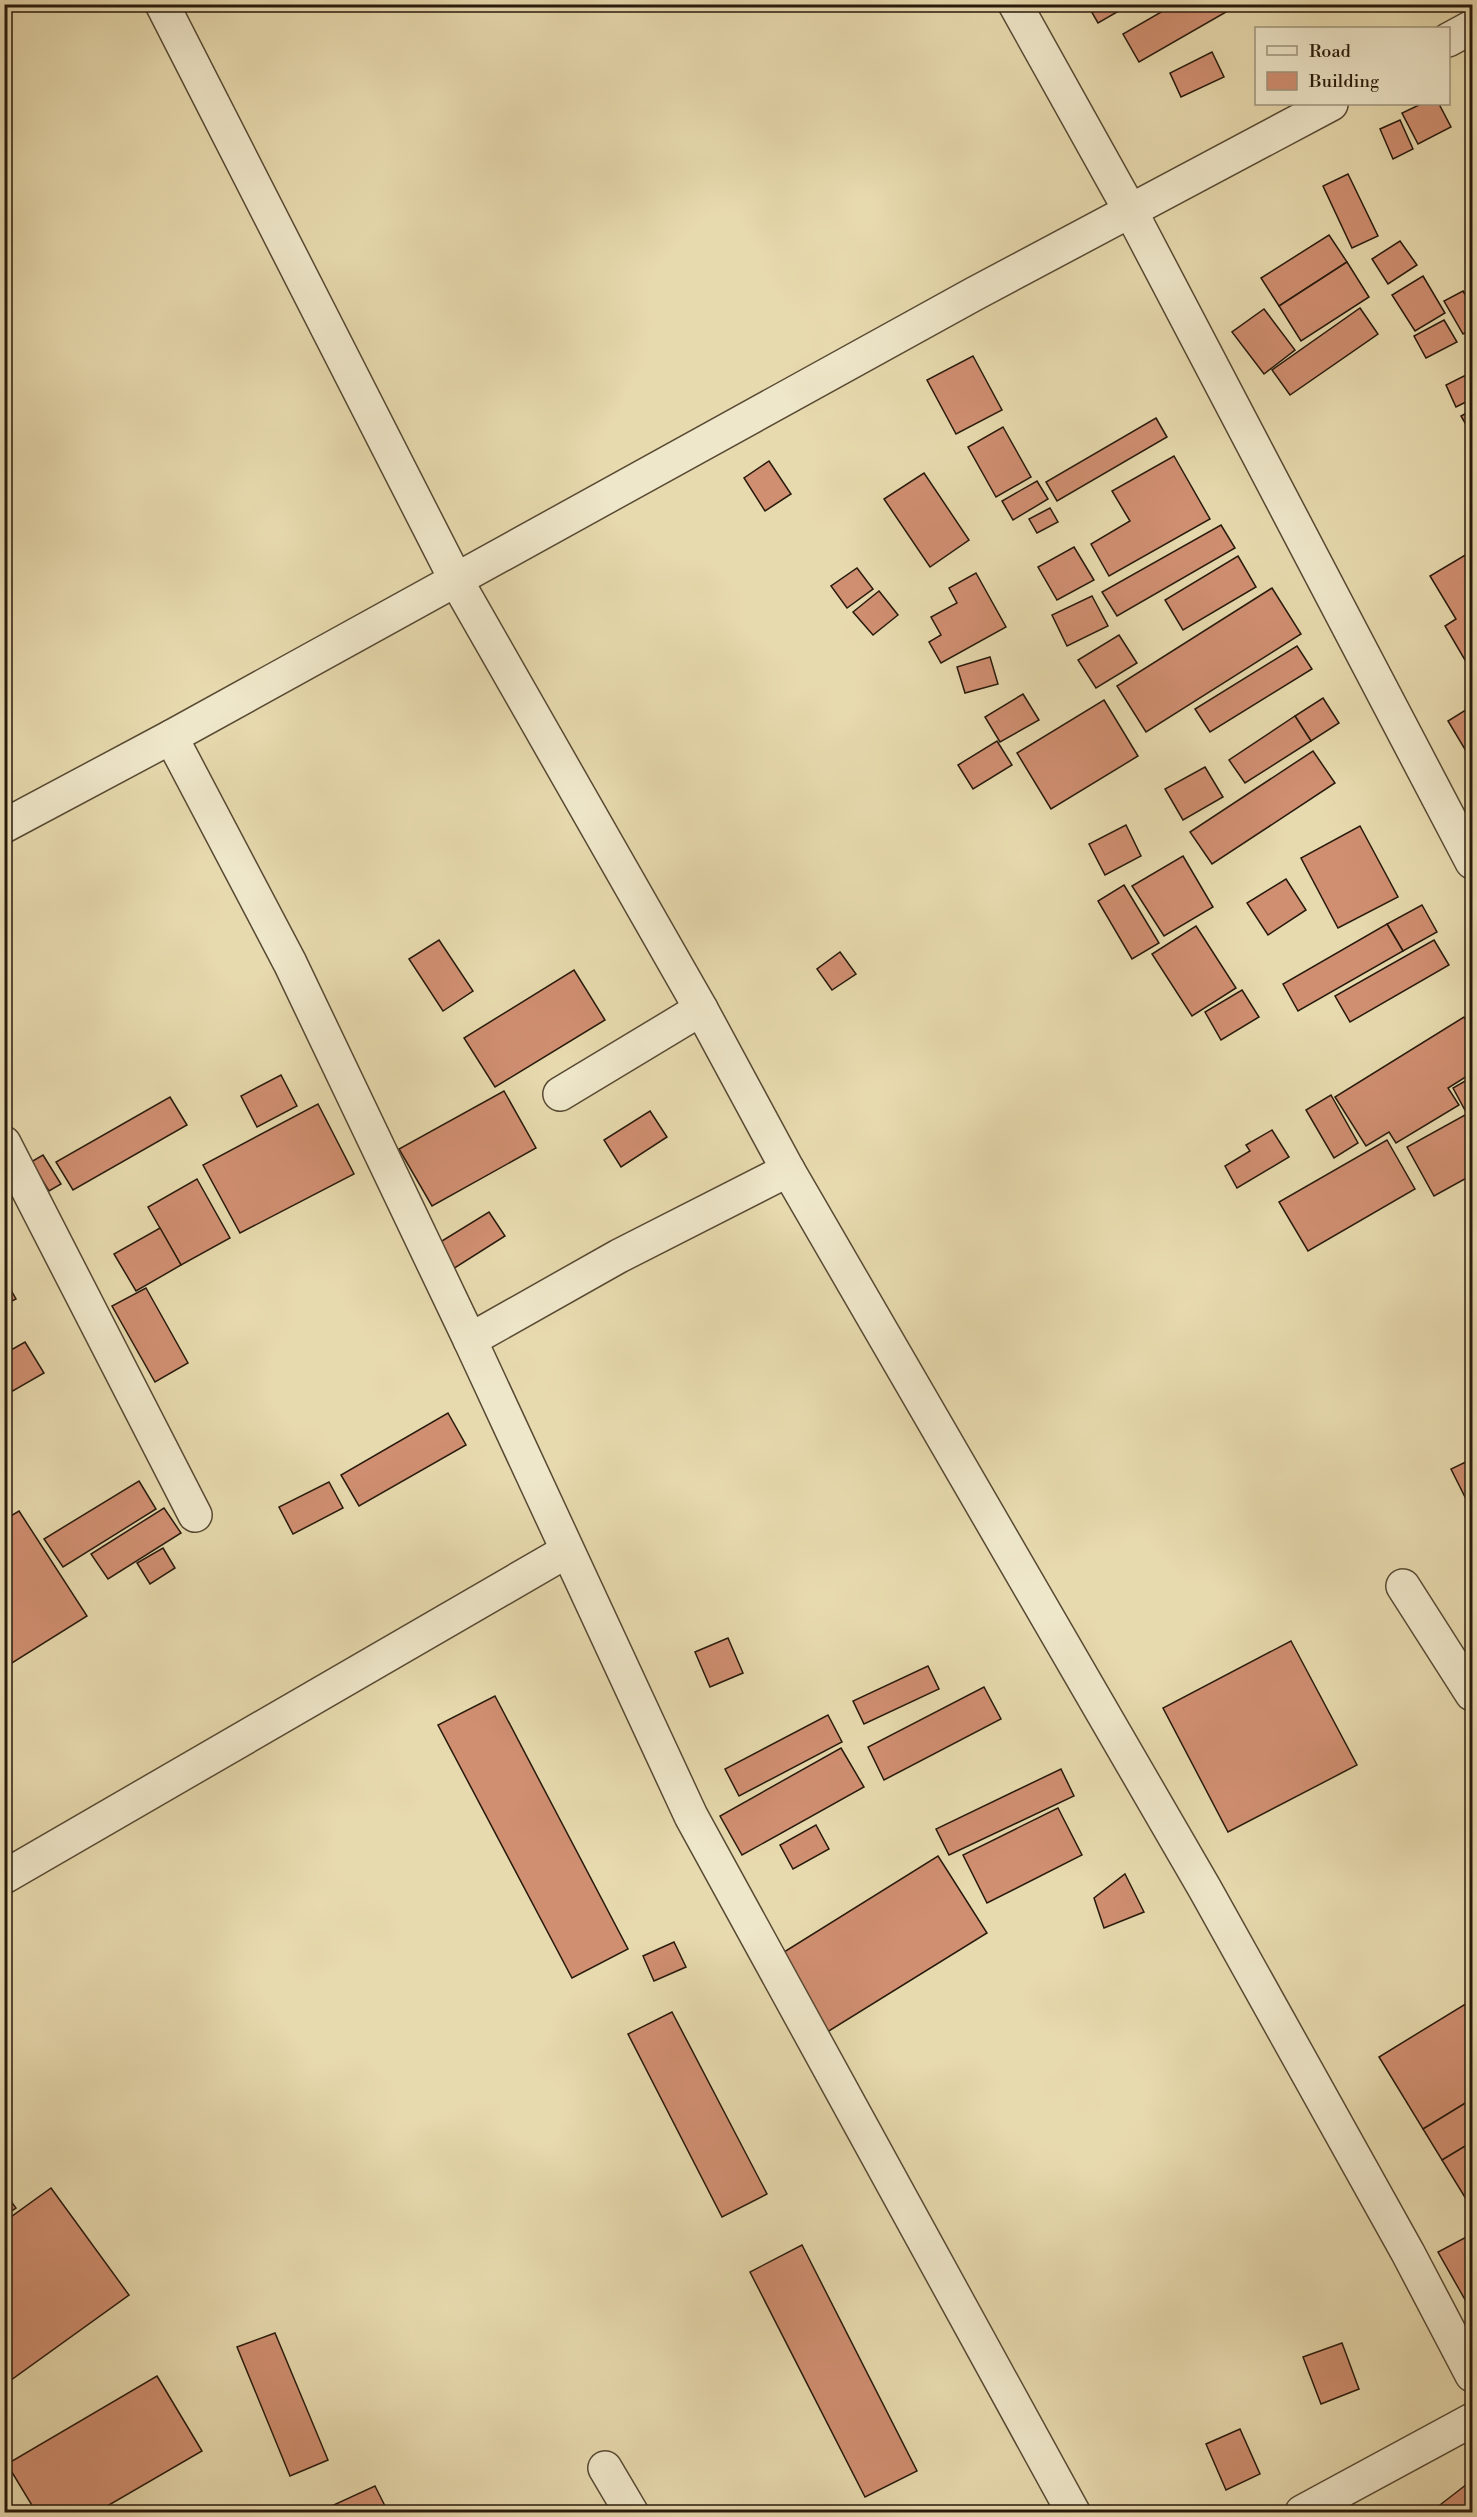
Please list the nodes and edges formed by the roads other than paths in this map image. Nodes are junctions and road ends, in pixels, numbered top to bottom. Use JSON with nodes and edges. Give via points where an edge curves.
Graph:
{"nodes":[{"id":1,"x":162,"y":4,"type":"edge"},
{"id":2,"x":1015,"y":4,"type":"edge"},
{"id":3,"x":1473,"y":27,"type":"edge"},
{"id":4,"x":1450,"y":39,"type":"edge"},
{"id":5,"x":1329,"y":105,"type":"edge"},
{"id":6,"x":1131,"y":212,"type":"junction"},
{"id":7,"x":456,"y":580,"type":"junction"},
{"id":8,"x":171,"y":737,"type":"junction"},
{"id":9,"x":4,"y":826,"type":"edge"},
{"id":10,"x":1473,"y":862,"type":"edge"},
{"id":11,"x":701,"y":1009,"type":"junction"},
{"id":12,"x":560,"y":1094,"type":"dead end"},
{"id":13,"x":4,"y":1143,"type":"edge"},
{"id":14,"x":788,"y":1170,"type":"junction"},
{"id":15,"x":470,"y":1341,"type":"junction"},
{"id":16,"x":195,"y":1515,"type":"dead end"},
{"id":17,"x":567,"y":1551,"type":"junction"},
{"id":18,"x":1403,"y":1586,"type":"dead end"},
{"id":19,"x":1473,"y":1694,"type":"edge"},
{"id":20,"x":4,"y":1877,"type":"edge"},
{"id":21,"x":1473,"y":2376,"type":"edge"},
{"id":22,"x":1473,"y":2420,"type":"edge"},
{"id":23,"x":605,"y":2469,"type":"dead end"},
{"id":24,"x":631,"y":2512,"type":"edge"},
{"id":25,"x":1073,"y":2512,"type":"edge"},
{"id":26,"x":1302,"y":2512,"type":"edge"}],
"edges":[{"from":1,"to":7,"type":"street"},
{"from":2,"to":6,"type":"street"},
{"from":3,"to":4,"type":"street"},
{"from":5,"to":6,"type":"street"},
{"from":6,"to":7,"type":"street","via":[[974,294]]},
{"from":6,"to":10,"type":"street"},
{"from":7,"to":8,"type":"street"},
{"from":7,"to":11,"type":"street"},
{"from":8,"to":9,"type":"street"},
{"from":8,"to":15,"type":"street","via":[[290,963]]},
{"from":11,"to":12,"type":"street"},
{"from":11,"to":14,"type":"street"},
{"from":13,"to":16,"type":"street"},
{"from":14,"to":15,"type":"street","via":[[619,1256]]},
{"from":14,"to":21,"type":"street","via":[[1205,1889]]},
{"from":15,"to":17,"type":"street"},
{"from":17,"to":20,"type":"street"},
{"from":17,"to":25,"type":"street","via":[[691,1816]]},
{"from":18,"to":19,"type":"street"},
{"from":22,"to":26,"type":"street"},
{"from":23,"to":24,"type":"street"}]}
